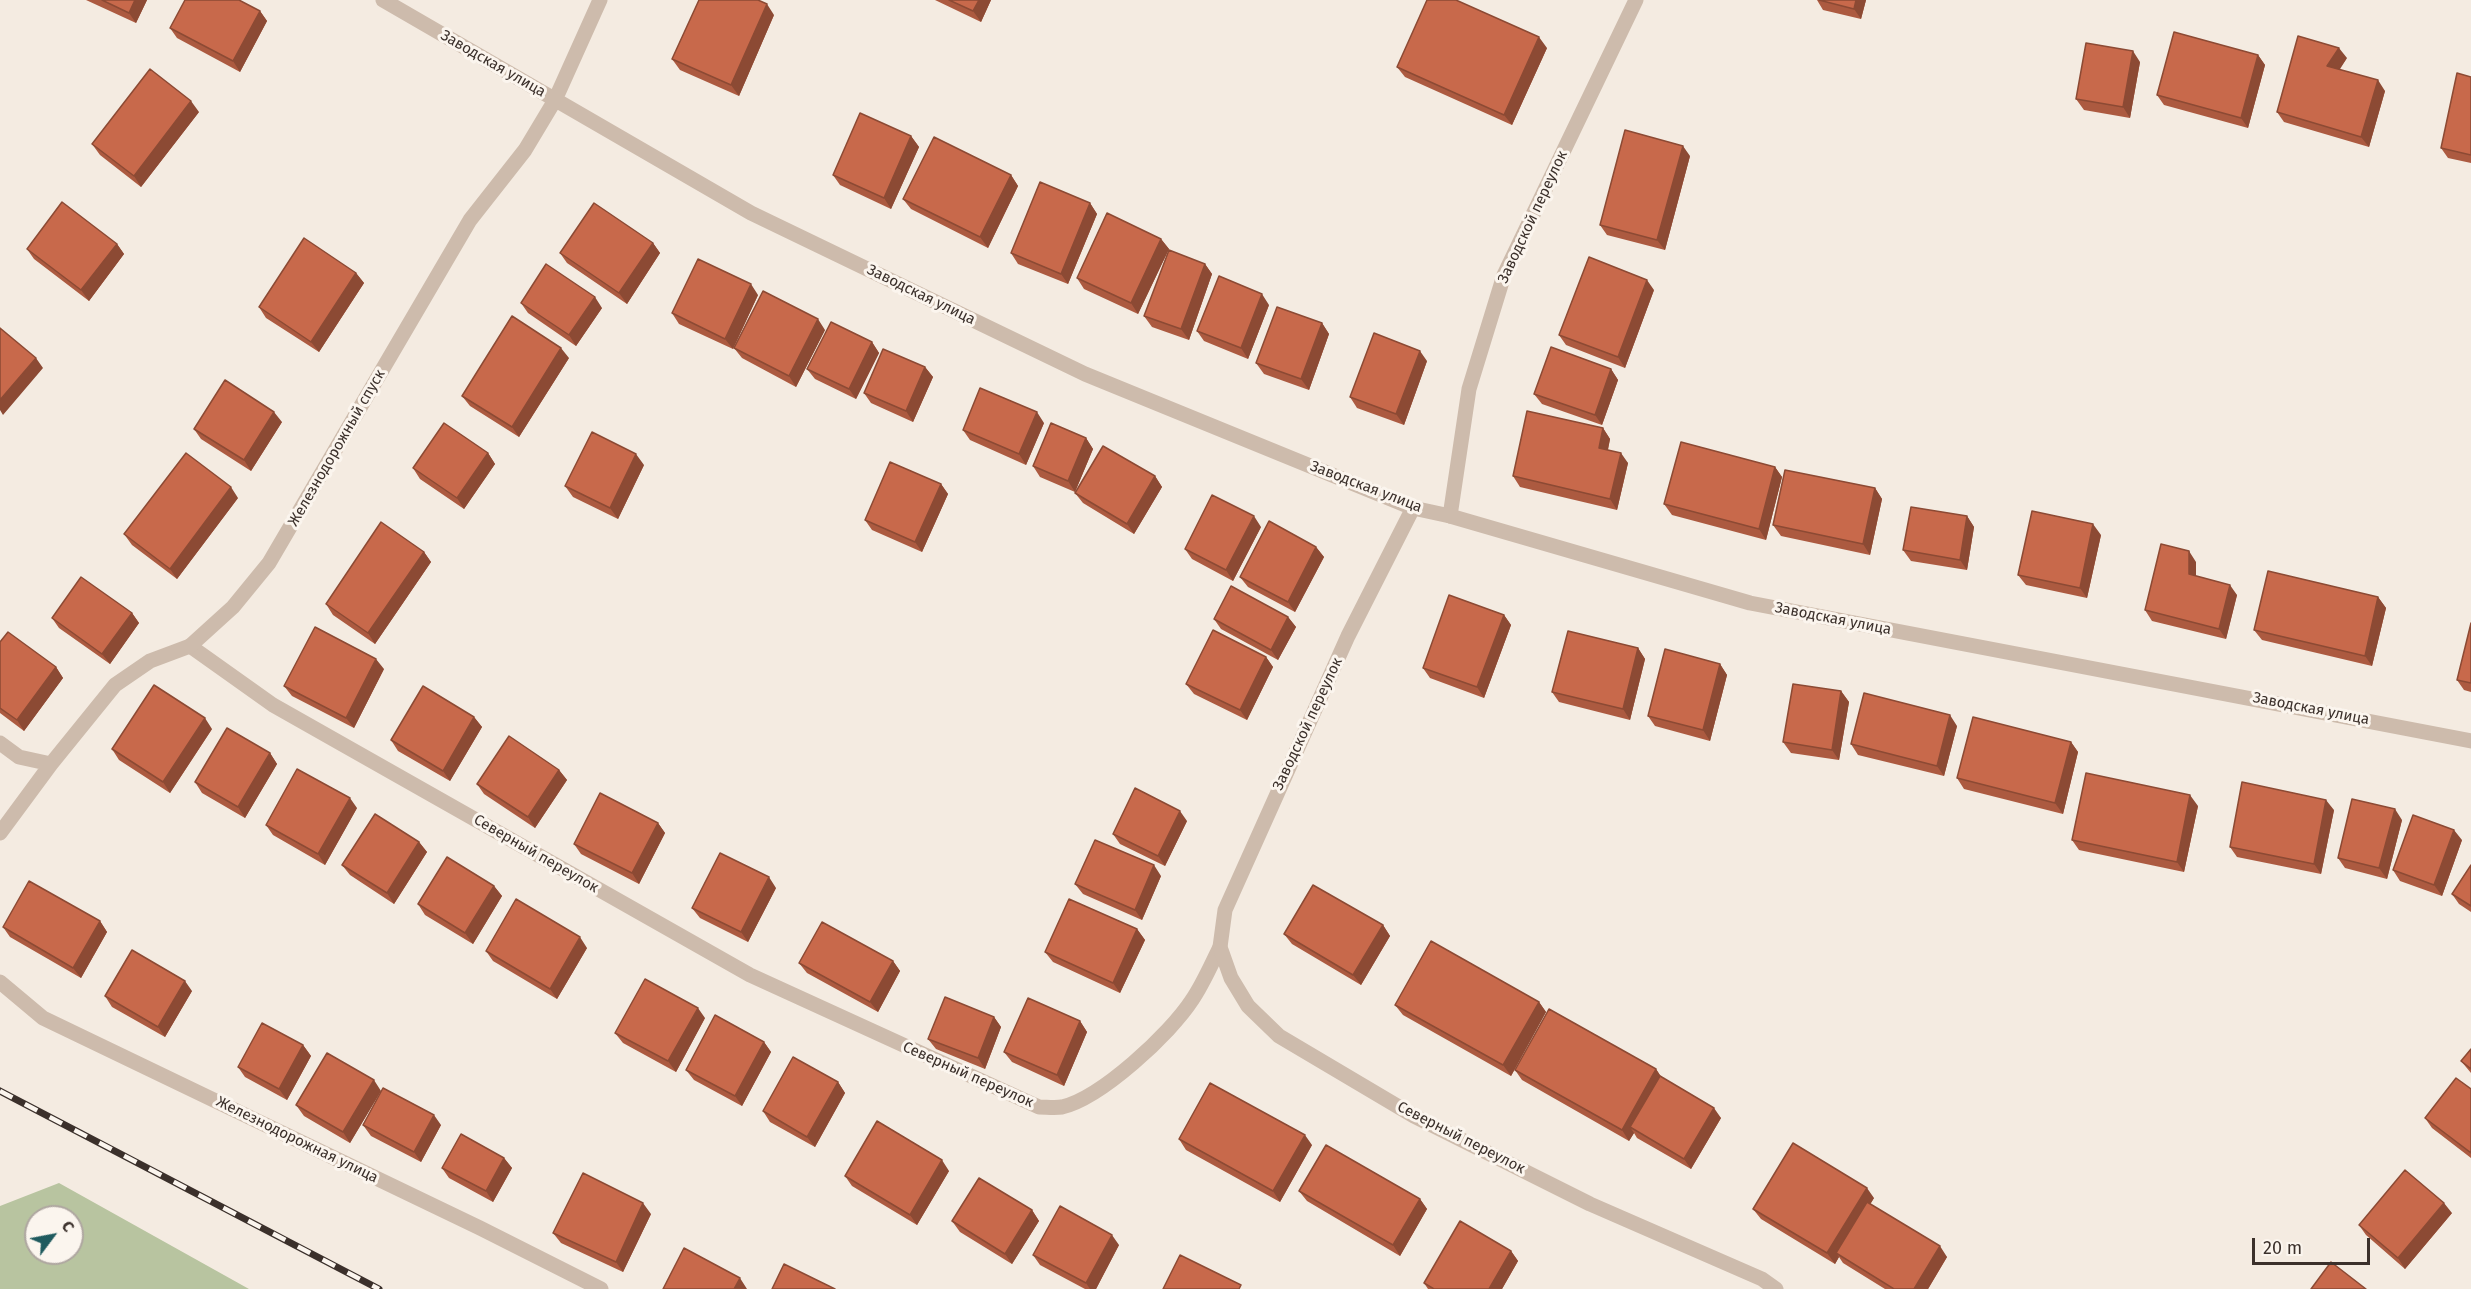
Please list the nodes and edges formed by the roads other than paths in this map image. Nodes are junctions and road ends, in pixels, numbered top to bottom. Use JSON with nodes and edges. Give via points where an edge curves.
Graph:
{"nodes":[{"id":1,"x":383,"y":0,"type":"edge"},
{"id":2,"x":600,"y":0,"type":"edge"},
{"id":3,"x":1636,"y":0,"type":"edge"},
{"id":4,"x":555,"y":100,"type":"junction"},
{"id":5,"x":1413,"y":508,"type":"junction"},
{"id":6,"x":1450,"y":516,"type":"junction"},
{"id":7,"x":190,"y":646,"type":"junction"},
{"id":8,"x":2471,"y":741,"type":"edge"},
{"id":9,"x":0,"y":743,"type":"edge"},
{"id":10,"x":51,"y":764,"type":"junction"},
{"id":11,"x":0,"y":833,"type":"edge"},
{"id":12,"x":1220,"y":947,"type":"junction"},
{"id":13,"x":0,"y":982,"type":"edge"},
{"id":14,"x":601,"y":1289,"type":"edge"},
{"id":15,"x":1776,"y":1289,"type":"edge"}],
"edges":[{"from":1,"to":4,"type":"street","name":"Заводская улица"},
{"from":2,"to":4,"type":"street","name":"Железнодорожный спуск"},
{"from":3,"to":6,"type":"street","name":"Заводской переулок","via":[[1504,275],[1469,389]]},
{"from":4,"to":5,"type":"street","name":"Заводская улица","via":[[751,213],[1075,369]]},
{"from":4,"to":7,"type":"street","name":"Железнодорожный спуск","via":[[525,150],[470,220],[269,563],[233,607]]},
{"from":5,"to":6,"type":"street","name":"Заводская улица"},
{"from":5,"to":12,"type":"street","name":"Заводской переулок","via":[[1348,636],[1247,857],[1225,910]]},
{"from":6,"to":8,"type":"street","name":"Заводская улица","via":[[1750,603]]},
{"from":7,"to":10,"type":"street","name":"Железнодорожный спуск","via":[[150,661],[115,685]]},
{"from":7,"to":12,"type":"street","name":"Северный переулок","via":[[273,705],[750,975],[1039,1107],[1061,1107],[1110,1083],[1153,1045],[1192,1001]]},
{"from":9,"to":10,"type":"street","via":[[19,757]]},
{"from":10,"to":11,"type":"street","name":"Железнодорожный спуск"},
{"from":12,"to":15,"type":"street","name":"Северный переулок","via":[[1231,978],[1248,1006],[1279,1036],[1414,1116],[1590,1204],[1762,1279]]},
{"from":13,"to":14,"type":"street","name":"Железнодорожная улица","via":[[43,1018]]}]}
